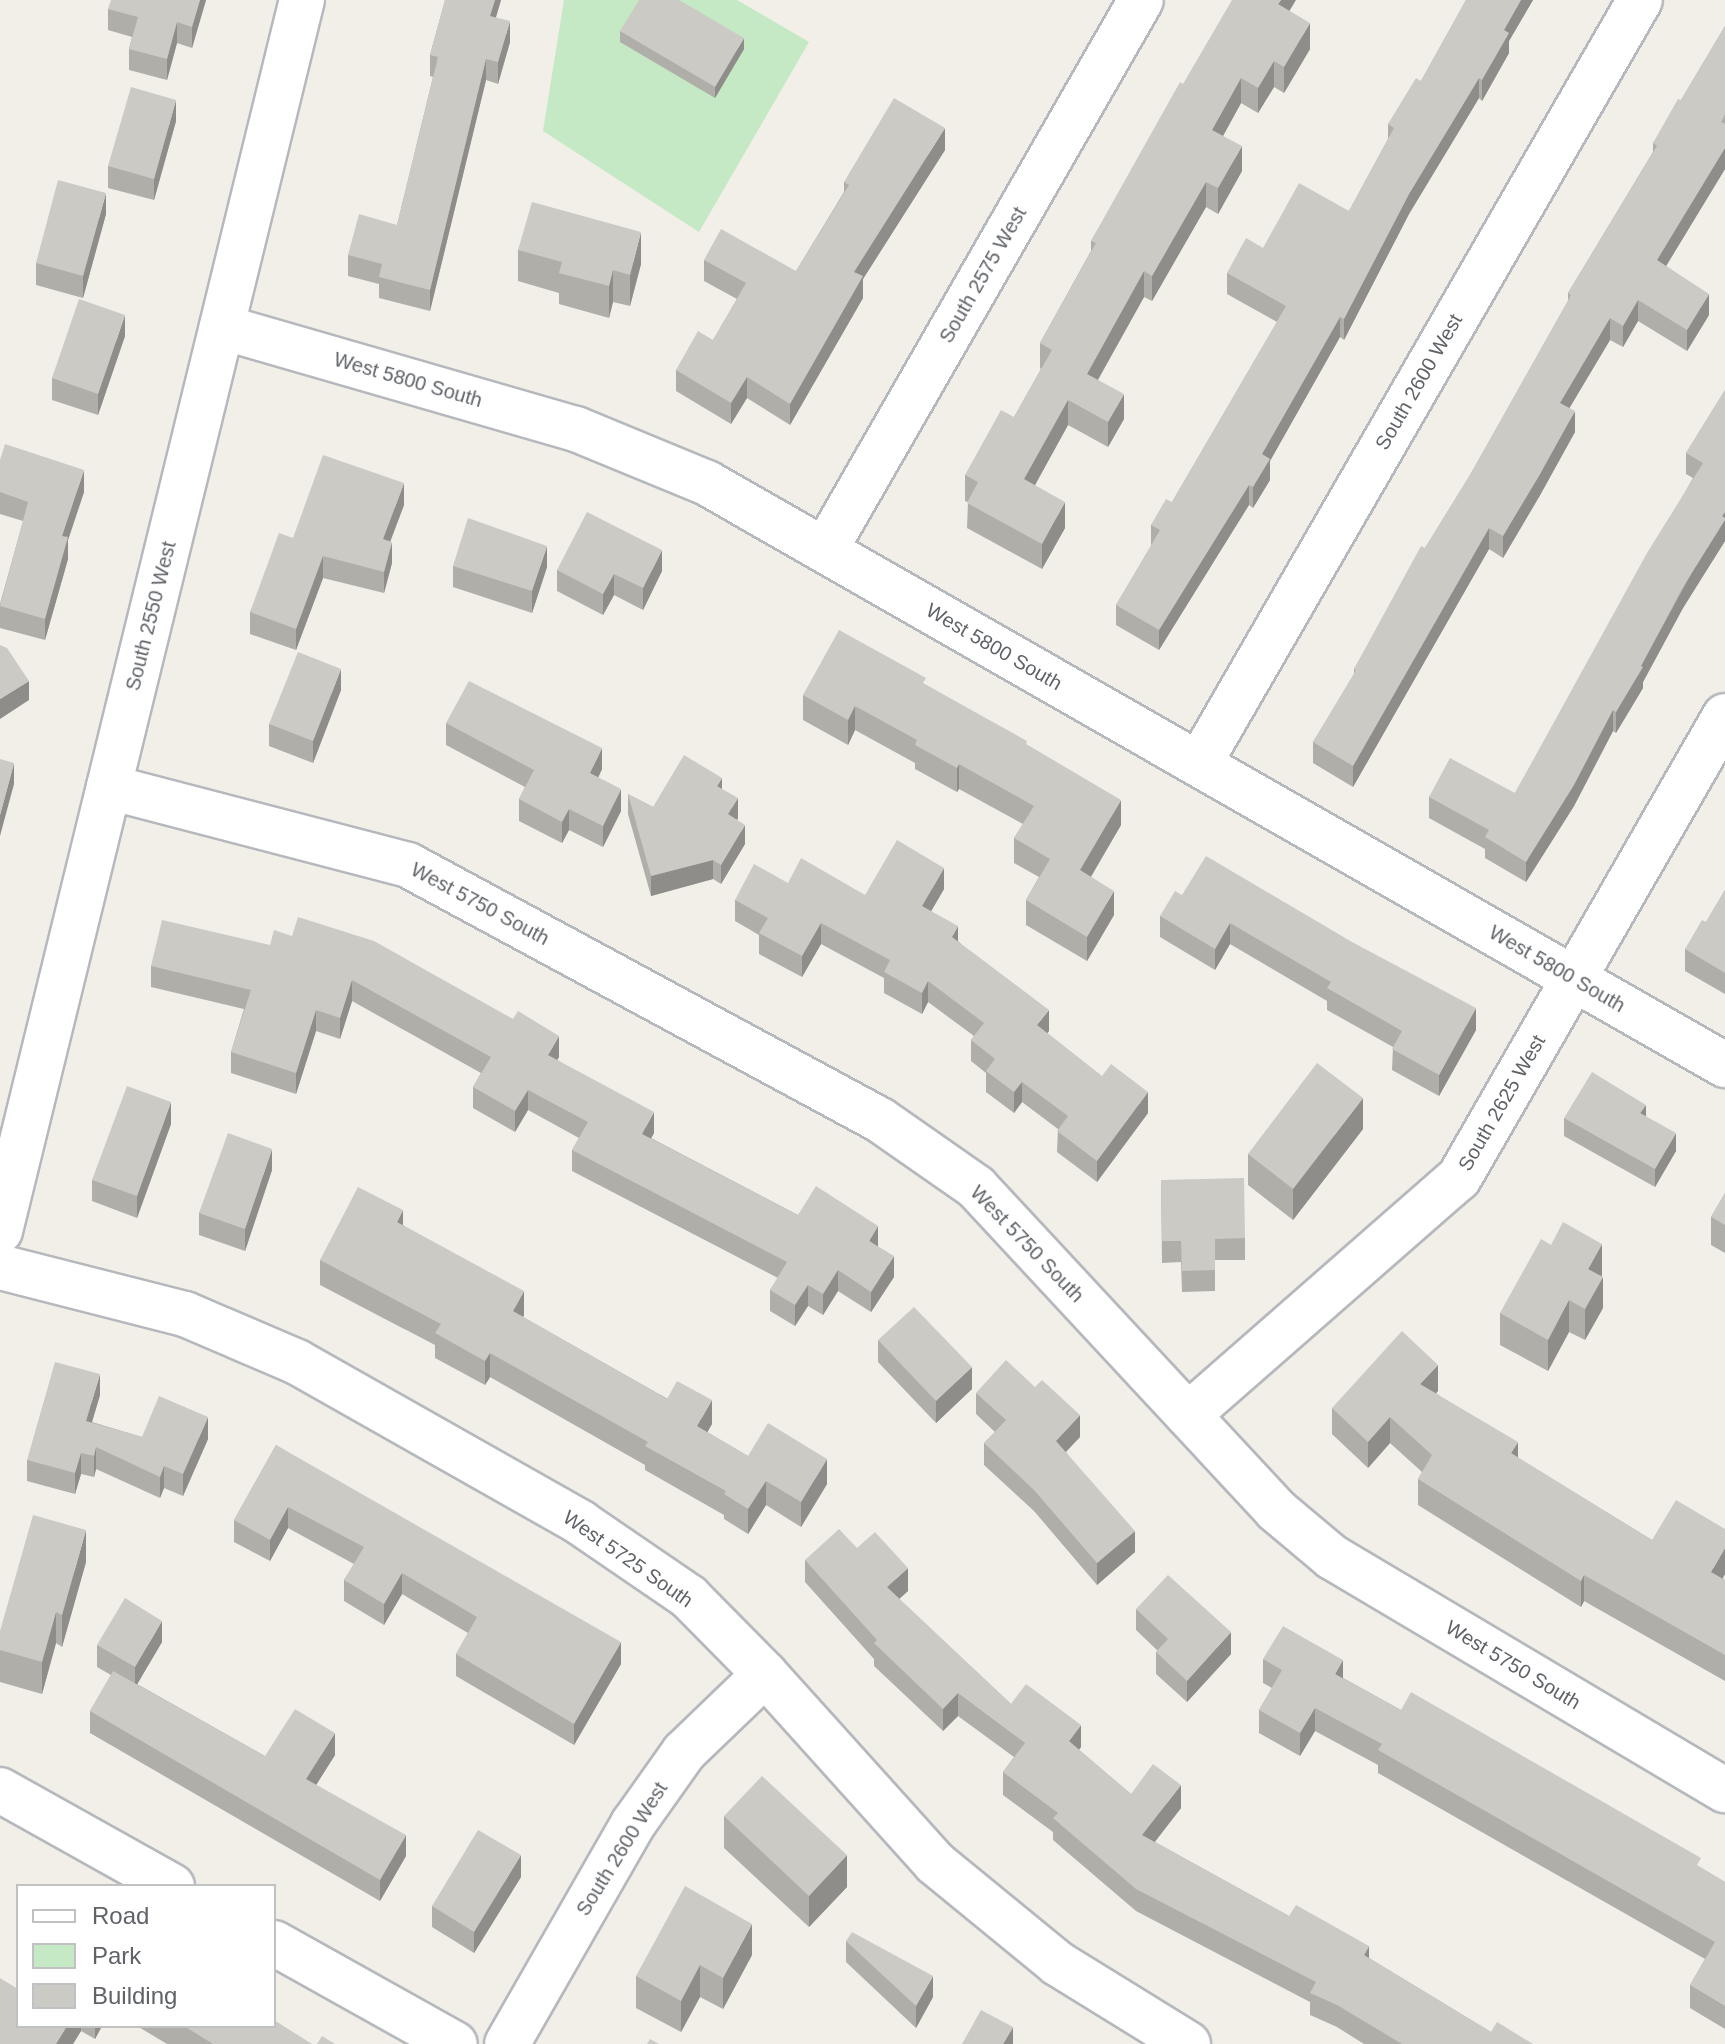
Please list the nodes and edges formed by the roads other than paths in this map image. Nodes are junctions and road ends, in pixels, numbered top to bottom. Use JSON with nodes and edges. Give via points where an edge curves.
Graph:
{"nodes":[{"id":1,"x":302,"y":0,"type":"edge"},
{"id":2,"x":1141,"y":0,"type":"edge"},
{"id":3,"x":1640,"y":0,"type":"edge"},
{"id":4,"x":222,"y":327,"type":"junction"},
{"id":5,"x":825,"y":550,"type":"junction"},
{"id":6,"x":1725,"y":716,"type":"edge"},
{"id":7,"x":1199,"y":764,"type":"junction"},
{"id":8,"x":109,"y":787,"type":"junction"},
{"id":9,"x":1574,"y":979,"type":"junction"},
{"id":10,"x":1725,"y":1065,"type":"edge"},
{"id":11,"x":0,"y":1231,"type":"edge"},
{"id":12,"x":0,"y":1267,"type":"edge"},
{"id":13,"x":1188,"y":1415,"type":"junction"},
{"id":14,"x":765,"y":1674,"type":"junction"},
{"id":15,"x":0,"y":1790,"type":"edge"},
{"id":16,"x":1725,"y":1790,"type":"edge"},
{"id":17,"x":168,"y":1884,"type":"edge"},
{"id":18,"x":276,"y":1944,"type":"edge"},
{"id":19,"x":1160,"y":2037,"type":"edge"},
{"id":20,"x":455,"y":2044,"type":"edge"},
{"id":21,"x":507,"y":2044,"type":"edge"}],
"edges":[{"from":1,"to":4,"type":"street","name":"South 2550 West"},
{"from":2,"to":5,"type":"street","name":"South 2575 West"},
{"from":3,"to":7,"type":"street","name":"South 2600 West"},
{"from":4,"to":5,"type":"street","name":"West 5800 South","via":[[576,429],[707,483]]},
{"from":4,"to":8,"type":"street","name":"South 2550 West"},
{"from":5,"to":7,"type":"street","name":"West 5800 South"},
{"from":6,"to":9,"type":"street","name":"South 2625 West"},
{"from":7,"to":9,"type":"street","name":"West 5800 South"},
{"from":8,"to":11,"type":"street","name":"South 2550 West"},
{"from":8,"to":13,"type":"street","name":"West 5750 South","via":[[408,865],[880,1120],[976,1187]]},
{"from":9,"to":10,"type":"street","name":"West 5800 South"},
{"from":9,"to":13,"type":"street","name":"South 2625 West","via":[[1459,1178]]},
{"from":12,"to":14,"type":"street","name":"West 5725 South","via":[[185,1314],[297,1362],[581,1523],[689,1597]]},
{"from":13,"to":16,"type":"street","name":"West 5750 South","via":[[1276,1510],[1332,1557]]},
{"from":14,"to":19,"type":"street","name":"West 5725 South","via":[[935,1863],[1057,1963]]},
{"from":14,"to":21,"type":"street","name":"South 2600 West","via":[[684,1752],[633,1824]]},
{"from":15,"to":17,"type":"street"},
{"from":18,"to":20,"type":"street"}]}
